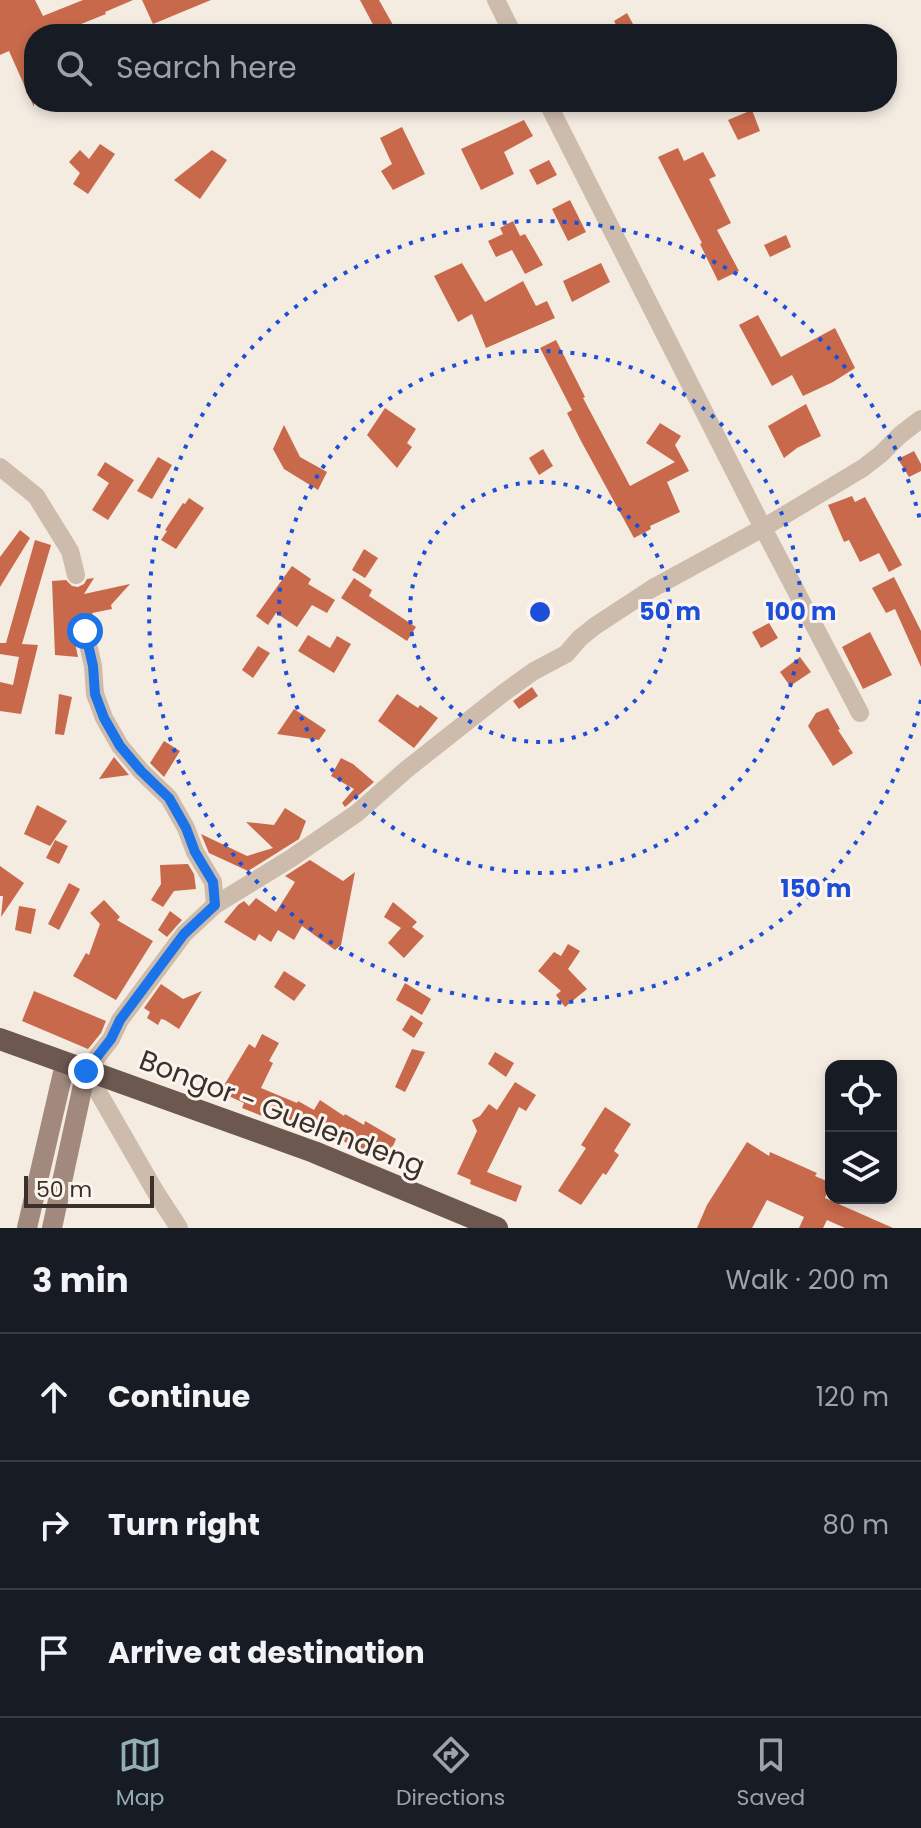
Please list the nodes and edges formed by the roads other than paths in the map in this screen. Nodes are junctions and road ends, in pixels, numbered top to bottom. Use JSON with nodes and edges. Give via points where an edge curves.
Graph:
{"nodes":[{"id":1,"x":496,"y":0,"type":"edge"},
{"id":2,"x":508,"y":24,"type":"edge"},
{"id":3,"x":552,"y":112,"type":"edge"},
{"id":4,"x":921,"y":419,"type":"edge"},
{"id":5,"x":0,"y":467,"type":"edge"},
{"id":6,"x":763,"y":528,"type":"junction"},
{"id":7,"x":76,"y":575,"type":"dead end"},
{"id":8,"x":85,"y":631,"type":"dead end"},
{"id":9,"x":860,"y":713,"type":"dead end"},
{"id":10,"x":215,"y":905,"type":"junction"},
{"id":11,"x":0,"y":1039,"type":"edge"},
{"id":12,"x":75,"y":1068,"type":"junction"},
{"id":13,"x":27,"y":1228,"type":"edge"},
{"id":14,"x":52,"y":1228,"type":"edge"},
{"id":15,"x":179,"y":1228,"type":"edge"},
{"id":16,"x":497,"y":1228,"type":"edge"}],
"edges":[{"from":1,"to":2,"type":"street"},
{"from":3,"to":6,"type":"street"},
{"from":4,"to":6,"type":"street","via":[[863,468]]},
{"from":5,"to":7,"type":"street","via":[[36,496],[70,551]]},
{"from":6,"to":9,"type":"street"},
{"from":6,"to":10,"type":"street","via":[[595,626],[566,654],[490,703],[357,813]]},
{"from":8,"to":10,"type":"street","via":[[104,718],[120,746],[169,798],[213,882]]},
{"from":10,"to":12,"type":"street","via":[[176,944],[111,1039]]},
{"from":11,"to":12,"type":"highway","name":"Bongor - Guelendeng"},
{"from":12,"to":13,"type":"main road"},
{"from":12,"to":14,"type":"main road"},
{"from":12,"to":15,"type":"street"},
{"from":12,"to":16,"type":"highway","name":"Bongor - Guelendeng","via":[[314,1152]]}]}
